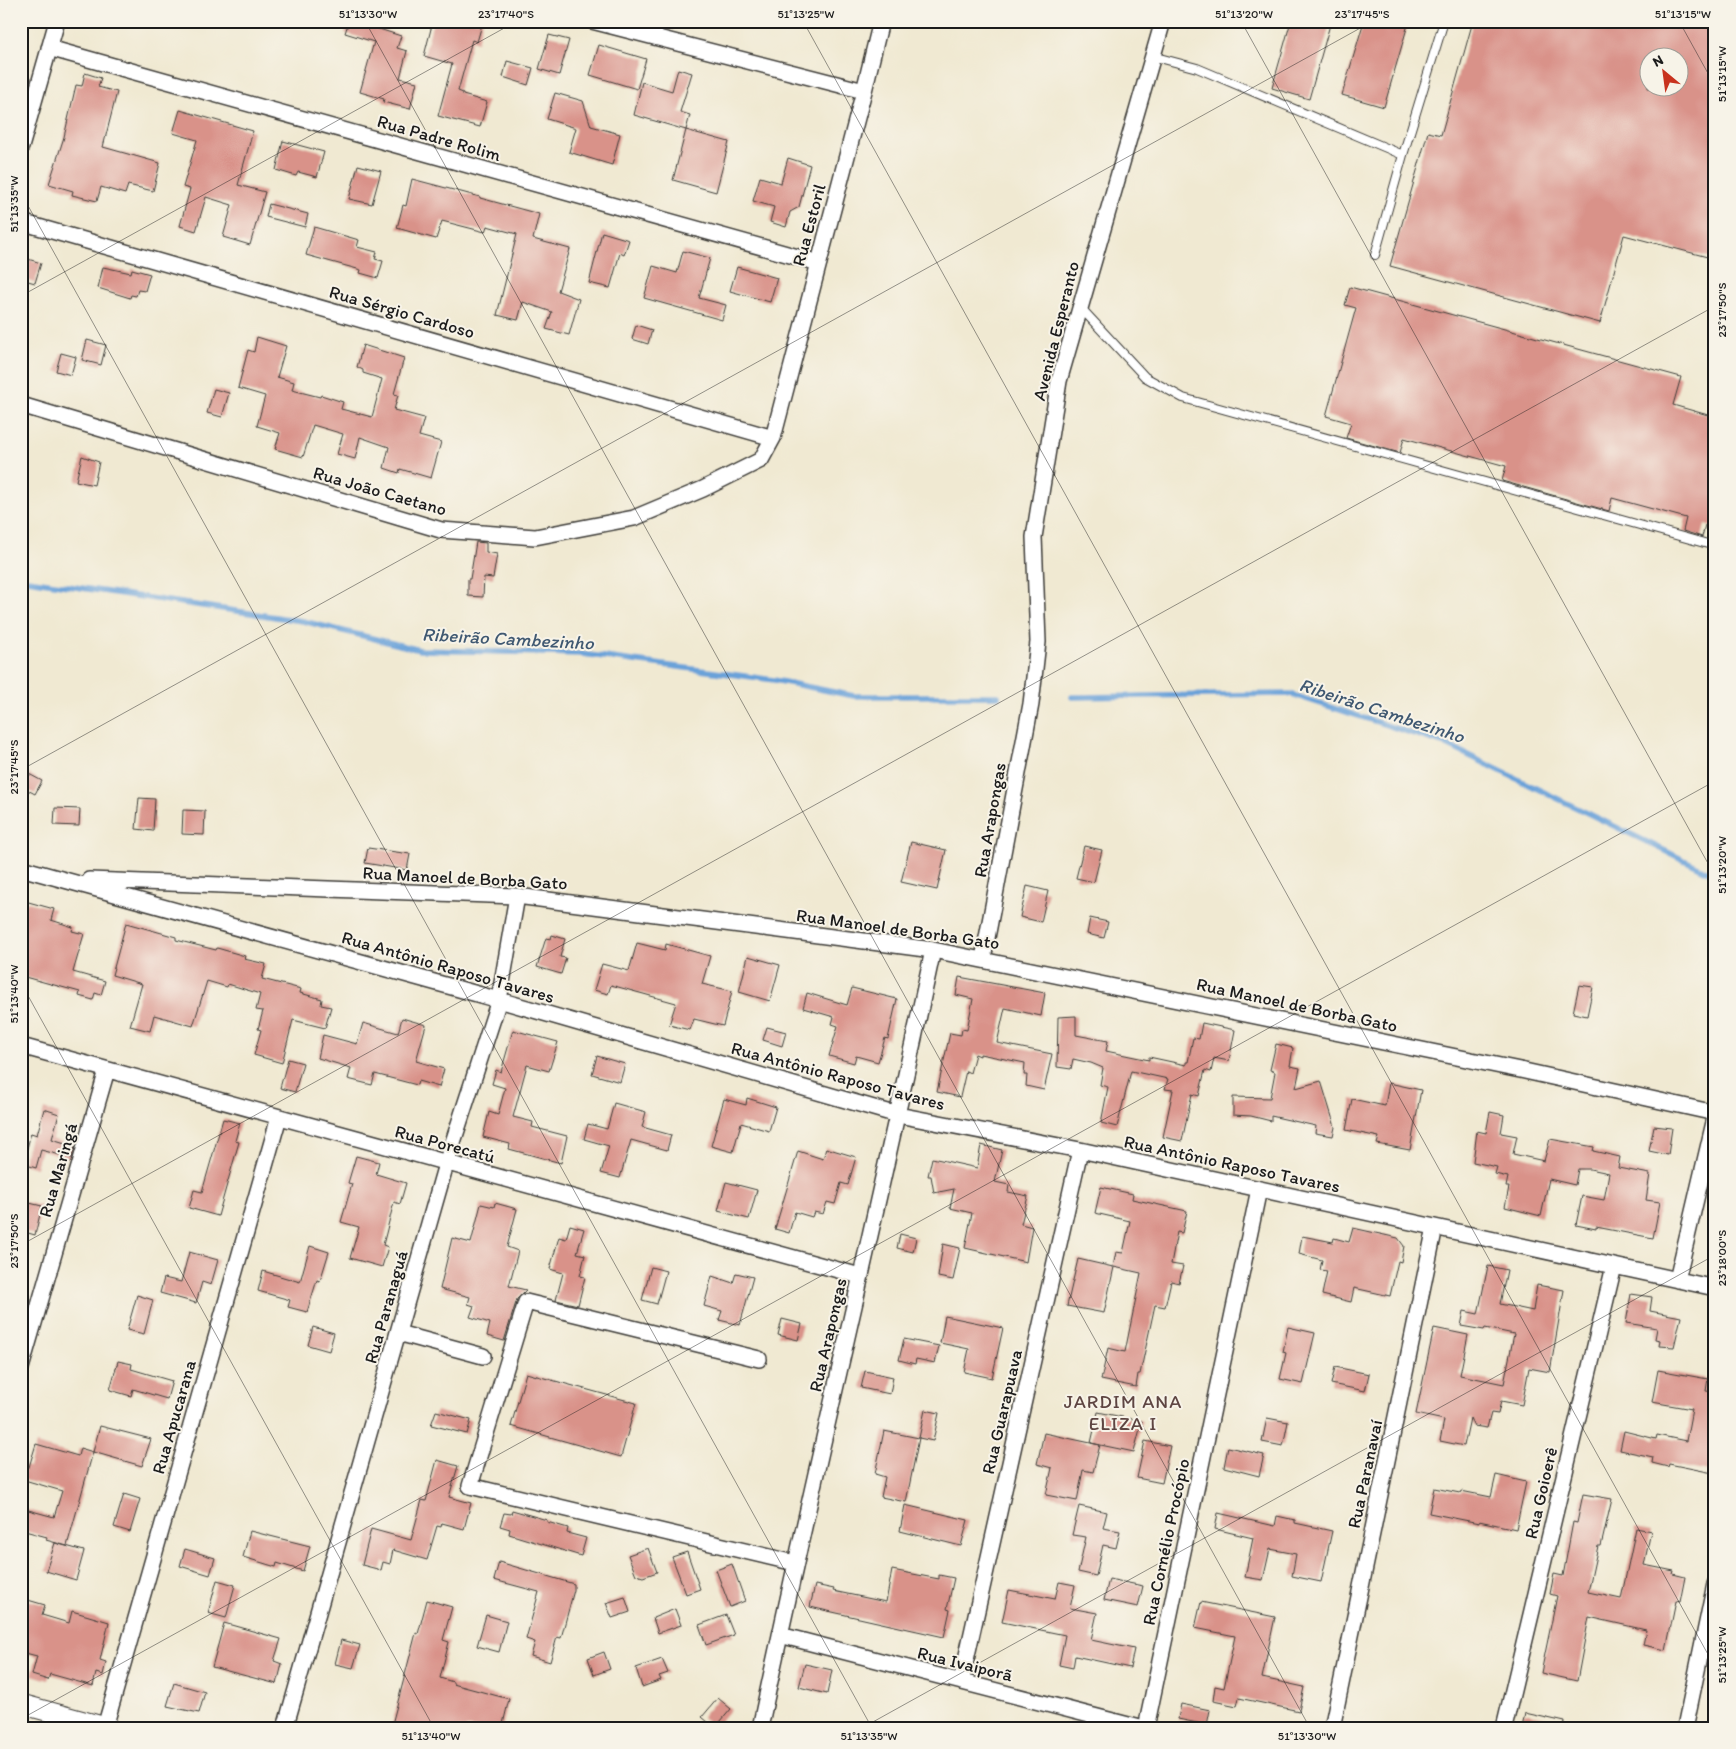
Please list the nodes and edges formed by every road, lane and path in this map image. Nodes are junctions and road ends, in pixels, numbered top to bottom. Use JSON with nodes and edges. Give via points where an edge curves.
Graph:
{"nodes":[{"id":1,"x":57,"y":21,"type":"edge"},
{"id":2,"x":592,"y":21,"type":"edge"},
{"id":3,"x":881,"y":21,"type":"edge"},
{"id":4,"x":1162,"y":21,"type":"edge"},
{"id":5,"x":1444,"y":21,"type":"edge"},
{"id":6,"x":49,"y":48,"type":"junction"},
{"id":7,"x":1152,"y":56,"type":"junction"},
{"id":8,"x":864,"y":91,"type":"junction"},
{"id":9,"x":21,"y":147,"type":"edge"},
{"id":10,"x":1403,"y":155,"type":"junction"},
{"id":11,"x":21,"y":222,"type":"edge"},
{"id":12,"x":1375,"y":255,"type":"dead end"},
{"id":13,"x":819,"y":263,"type":"junction"},
{"id":14,"x":1080,"y":308,"type":"junction"},
{"id":15,"x":21,"y":405,"type":"edge"},
{"id":16,"x":773,"y":438,"type":"junction"},
{"id":17,"x":1715,"y":546,"type":"edge"},
{"id":18,"x":1032,"y":688,"type":"joint"},
{"id":19,"x":21,"y":868,"type":"edge"},
{"id":20,"x":62,"y":879,"type":"junction"},
{"id":21,"x":517,"y":896,"type":"junction"},
{"id":22,"x":933,"y":950,"type":"junction"},
{"id":23,"x":984,"y":959,"type":"junction"},
{"id":24,"x":498,"y":1000,"type":"junction"},
{"id":25,"x":21,"y":1046,"type":"edge"},
{"id":26,"x":107,"y":1070,"type":"junction"},
{"id":27,"x":1715,"y":1113,"type":"edge"},
{"id":28,"x":898,"y":1115,"type":"junction"},
{"id":29,"x":279,"y":1118,"type":"junction"},
{"id":30,"x":1715,"y":1118,"type":"edge"},
{"id":31,"x":1080,"y":1150,"type":"junction"},
{"id":32,"x":446,"y":1164,"type":"junction"},
{"id":33,"x":1259,"y":1189,"type":"junction"},
{"id":34,"x":1436,"y":1227,"type":"junction"},
{"id":35,"x":1614,"y":1266,"type":"junction"},
{"id":36,"x":860,"y":1276,"type":"junction"},
{"id":37,"x":1677,"y":1280,"type":"junction"},
{"id":38,"x":1715,"y":1288,"type":"edge"},
{"id":39,"x":398,"y":1333,"type":"junction"},
{"id":40,"x":483,"y":1356,"type":"dead end"},
{"id":41,"x":759,"y":1359,"type":"dead end"},
{"id":42,"x":21,"y":1368,"type":"edge"},
{"id":43,"x":795,"y":1563,"type":"junction"},
{"id":44,"x":1715,"y":1584,"type":"edge"},
{"id":45,"x":780,"y":1635,"type":"junction"},
{"id":46,"x":961,"y":1682,"type":"junction"},
{"id":47,"x":21,"y":1704,"type":"edge"},
{"id":48,"x":107,"y":1727,"type":"edge"},
{"id":49,"x":285,"y":1728,"type":"edge"},
{"id":50,"x":760,"y":1728,"type":"edge"},
{"id":51,"x":1140,"y":1728,"type":"edge"},
{"id":52,"x":1146,"y":1728,"type":"edge"},
{"id":53,"x":1332,"y":1728,"type":"edge"},
{"id":54,"x":1504,"y":1728,"type":"edge"},
{"id":55,"x":1685,"y":1728,"type":"edge"}],
"edges":[{"from":1,"to":6,"type":"street"},
{"from":2,"to":8,"type":"street"},
{"from":3,"to":8,"type":"street","name":"Rua Estoril"},
{"from":4,"to":7,"type":"street","name":"Avenida Esperanto"},
{"from":5,"to":10,"type":"lane"},
{"from":6,"to":9,"type":"street"},
{"from":6,"to":13,"type":"street","name":"Rua Padre Rolim"},
{"from":7,"to":10,"type":"lane","via":[[1196,68]]},
{"from":7,"to":14,"type":"street","name":"Avenida Esperanto"},
{"from":8,"to":13,"type":"street","name":"Rua Estoril"},
{"from":10,"to":12,"type":"lane"},
{"from":11,"to":16,"type":"street","name":"Rua Sérgio Cardoso"},
{"from":13,"to":16,"type":"street","name":"Rua Estoril"},
{"from":14,"to":17,"type":"lane","via":[[1145,377],[1183,398]]},
{"from":14,"to":18,"type":"street","name":"Avenida Esperanto","via":[[1059,381],[1034,537],[1038,642]]},
{"from":15,"to":16,"type":"street","name":"Rua João Caetano","via":[[441,530],[535,537],[634,518],[703,489],[760,460]]},
{"from":18,"to":23,"type":"street","name":"Rua Arapongas"},
{"from":19,"to":20,"type":"street","name":"Rua Antônio Raposo Tavares"},
{"from":20,"to":21,"type":"street","name":"Rua Manoel de Borba Gato"},
{"from":20,"to":24,"type":"street","name":"Rua Antônio Raposo Tavares"},
{"from":21,"to":22,"type":"street","name":"Rua Manoel de Borba Gato"},
{"from":21,"to":24,"type":"street","name":"Rua Paranaguá"},
{"from":22,"to":23,"type":"street","name":"Rua Manoel de Borba Gato"},
{"from":22,"to":28,"type":"street","name":"Rua Arapongas"},
{"from":23,"to":27,"type":"street","name":"Rua Manoel de Borba Gato"},
{"from":24,"to":28,"type":"street","name":"Rua Antônio Raposo Tavares"},
{"from":24,"to":32,"type":"street","name":"Rua Paranaguá"},
{"from":25,"to":26,"type":"street","name":"Rua Porecatú"},
{"from":26,"to":29,"type":"street","name":"Rua Porecatú"},
{"from":26,"to":42,"type":"street","name":"Rua Maringá"},
{"from":28,"to":31,"type":"street","name":"Rua Antônio Raposo Tavares"},
{"from":28,"to":36,"type":"street","name":"Rua Arapongas"},
{"from":29,"to":32,"type":"street","name":"Rua Porecatú"},
{"from":29,"to":48,"type":"street","name":"Rua Apucarana"},
{"from":30,"to":37,"type":"street"},
{"from":31,"to":33,"type":"street","name":"Rua Antônio Raposo Tavares"},
{"from":31,"to":46,"type":"street","name":"Rua Guarapuava"},
{"from":32,"to":36,"type":"street","name":"Rua Porecatú"},
{"from":32,"to":39,"type":"street","name":"Rua Paranaguá"},
{"from":33,"to":34,"type":"street","name":"Rua Antônio Raposo Tavares"},
{"from":33,"to":52,"type":"street","name":"Rua Cornélio Procópio"},
{"from":34,"to":35,"type":"street","name":"Rua Antônio Raposo Tavares"},
{"from":34,"to":53,"type":"street","name":"Rua Paranavaí"},
{"from":35,"to":37,"type":"street","name":"Rua Antônio Raposo Tavares"},
{"from":35,"to":54,"type":"street","name":"Rua Goioerê"},
{"from":36,"to":43,"type":"street","name":"Rua Arapongas"},
{"from":37,"to":38,"type":"street","name":"Rua Antônio Raposo Tavares"},
{"from":39,"to":40,"type":"street"},
{"from":39,"to":49,"type":"street","name":"Rua Paranaguá"},
{"from":41,"to":43,"type":"street","via":[[526,1302],[470,1486]]},
{"from":43,"to":45,"type":"street","name":"Rua Arapongas"},
{"from":44,"to":55,"type":"street"},
{"from":45,"to":46,"type":"street","name":"Rua Ivaiporã"},
{"from":45,"to":50,"type":"street","name":"Rua Arapongas"},
{"from":46,"to":51,"type":"street","name":"Rua Ivaiporã"},
{"from":47,"to":48,"type":"street"}]}
